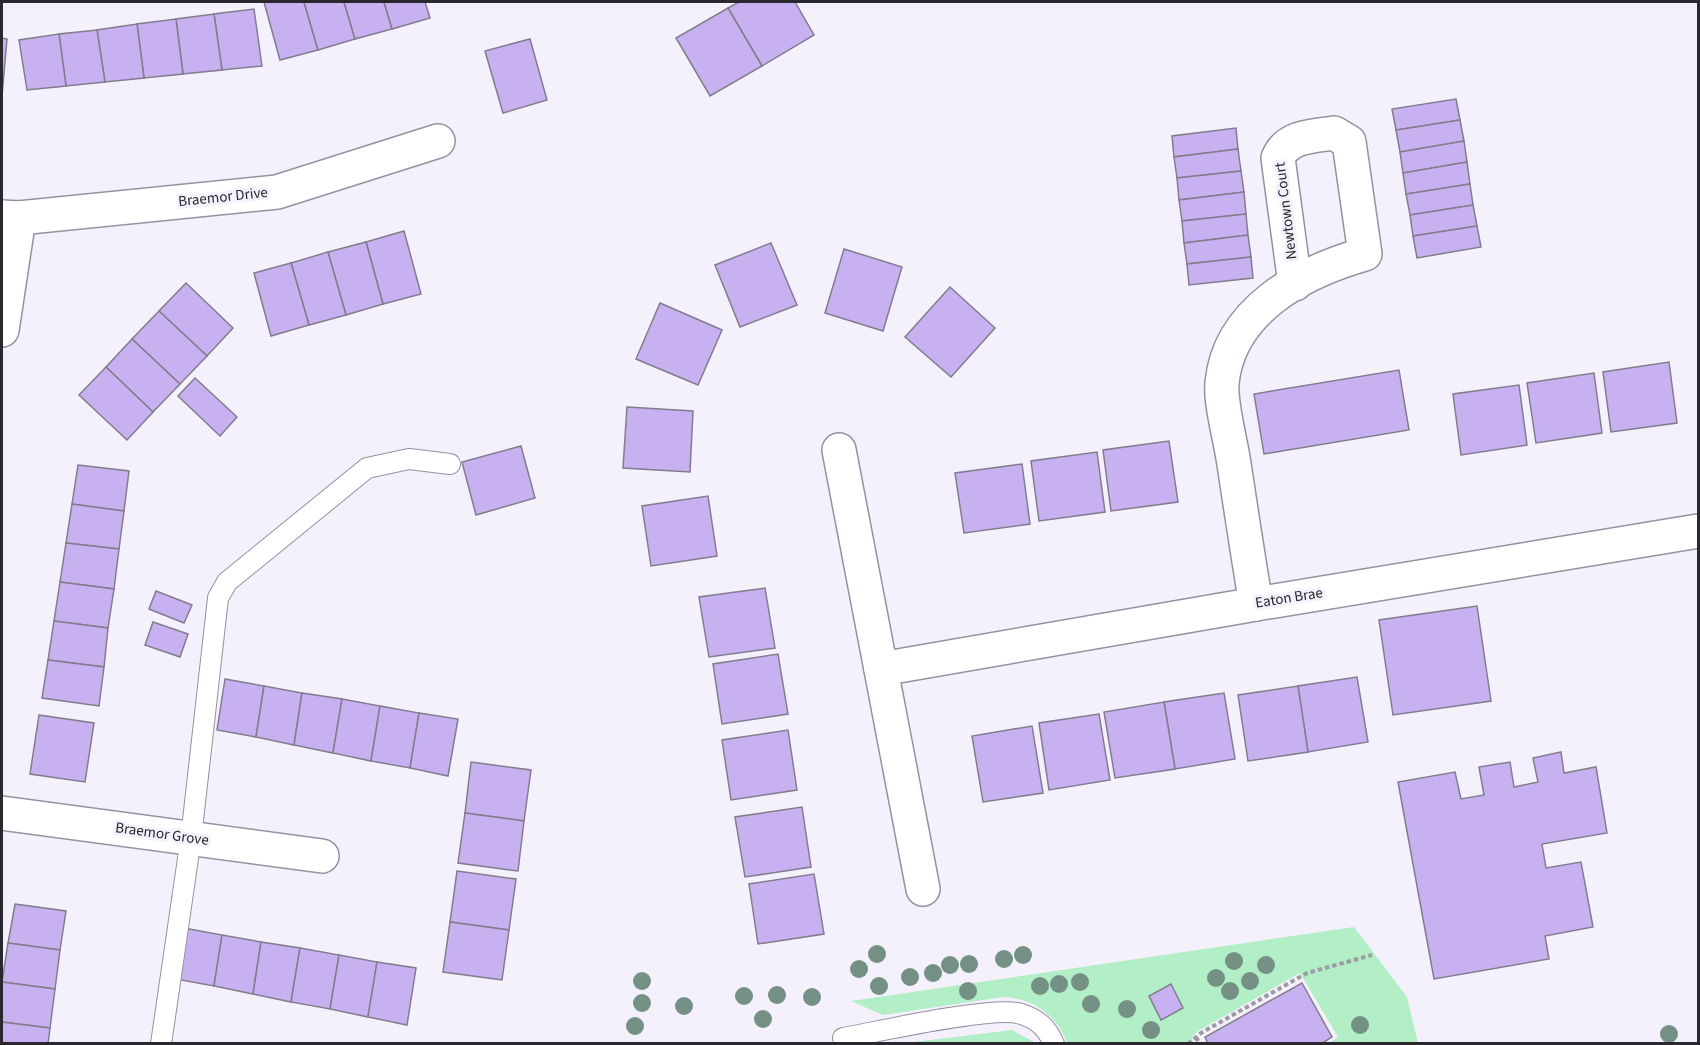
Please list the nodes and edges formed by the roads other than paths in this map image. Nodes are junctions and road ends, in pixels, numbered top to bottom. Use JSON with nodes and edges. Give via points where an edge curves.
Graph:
{"nodes":[{"id":1,"x":438,"y":141,"type":"dead end"},
{"id":2,"x":10,"y":218,"type":"edge"},
{"id":3,"x":1295,"y":284,"type":"dead end"},
{"id":4,"x":2,"y":330,"type":"edge"},
{"id":5,"x":839,"y":450,"type":"dead end"},
{"id":6,"x":450,"y":464,"type":"dead end"},
{"id":7,"x":1698,"y":531,"type":"edge"},
{"id":8,"x":1256,"y":604,"type":"junction"},
{"id":9,"x":881,"y":669,"type":"junction"},
{"id":10,"x":2,"y":813,"type":"edge"},
{"id":11,"x":191,"y":838,"type":"junction"},
{"id":12,"x":322,"y":856,"type":"dead end"},
{"id":13,"x":923,"y":889,"type":"dead end"},
{"id":14,"x":843,"y":1038,"type":"dead end"},
{"id":15,"x":161,"y":1044,"type":"edge"},
{"id":16,"x":1054,"y":1044,"type":"edge"}],
"edges":[{"from":1,"to":2,"type":"street","name":"Braemor Drive","via":[[277,192]]},
{"from":2,"to":4,"type":"street"},
{"from":3,"to":8,"type":"street","via":[[1250,317],[1231,344],[1222,384]]},
{"from":5,"to":9,"type":"street"},
{"from":6,"to":11,"type":"lane","via":[[410,459],[368,468],[227,582],[218,598]]},
{"from":7,"to":8,"type":"street","name":"Eaton Brae"},
{"from":8,"to":9,"type":"street","name":"Eaton Brae"},
{"from":9,"to":13,"type":"street"},
{"from":10,"to":11,"type":"street","name":"Braemor Grove"},
{"from":11,"to":12,"type":"street","name":"Braemor Grove"},
{"from":11,"to":15,"type":"lane"},
{"from":14,"to":16,"type":"lane","via":[[1006,1011],[1036,1020],[1047,1029]]}]}
